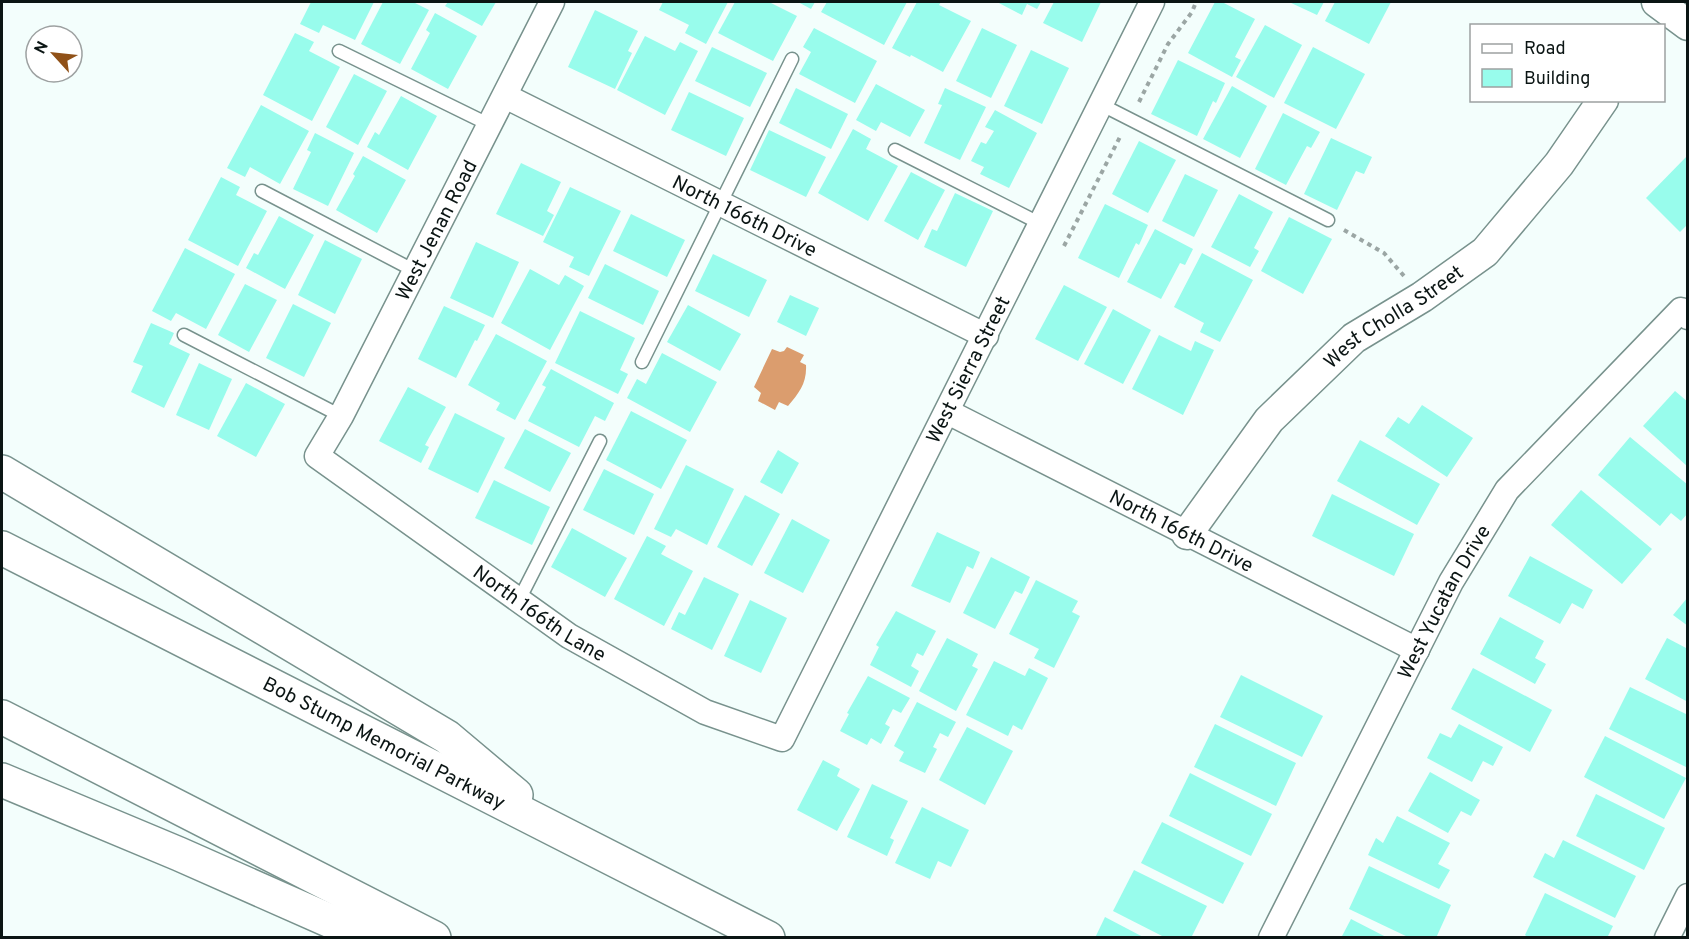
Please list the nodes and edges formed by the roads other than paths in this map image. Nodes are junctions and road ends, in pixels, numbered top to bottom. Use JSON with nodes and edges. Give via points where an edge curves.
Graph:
{"nodes":[{"id":1,"x":552,"y":2,"type":"edge"},
{"id":2,"x":1152,"y":2,"type":"edge"},
{"id":3,"x":339,"y":51,"type":"dead end"},
{"id":4,"x":792,"y":59,"type":"dead end"},
{"id":5,"x":504,"y":96,"type":"junction"},
{"id":6,"x":1602,"y":102,"type":"edge"},
{"id":7,"x":1100,"y":104,"type":"junction"},
{"id":8,"x":490,"y":125,"type":"junction"},
{"id":9,"x":895,"y":150,"type":"dead end"},
{"id":10,"x":262,"y":191,"type":"dead end"},
{"id":11,"x":719,"y":204,"type":"junction"},
{"id":12,"x":1328,"y":220,"type":"road end"},
{"id":13,"x":1041,"y":224,"type":"junction"},
{"id":14,"x":415,"y":271,"type":"junction"},
{"id":15,"x":1684,"y":313,"type":"edge"},
{"id":16,"x":184,"y":335,"type":"dead end"},
{"id":17,"x":986,"y":336,"type":"junction"},
{"id":18,"x":642,"y":362,"type":"dead end"},
{"id":19,"x":948,"y":412,"type":"junction"},
{"id":20,"x":341,"y":416,"type":"junction"},
{"id":21,"x":600,"y":441,"type":"dead end"},
{"id":22,"x":317,"y":456,"type":"joint"},
{"id":23,"x":2,"y":472,"type":"edge"},
{"id":24,"x":1187,"y":534,"type":"junction"},
{"id":25,"x":2,"y":548,"type":"edge"},
{"id":26,"x":519,"y":600,"type":"junction"},
{"id":27,"x":1417,"y":650,"type":"junction"},
{"id":28,"x":2,"y":717,"type":"edge"},
{"id":29,"x":782,"y":739,"type":"joint"},
{"id":30,"x":2,"y":780,"type":"edge"},
{"id":31,"x":553,"y":827,"type":"junction"},
{"id":32,"x":1688,"y":896,"type":"edge"},
{"id":33,"x":432,"y":937,"type":"edge"},
{"id":34,"x":768,"y":938,"type":"edge"},
{"id":35,"x":1271,"y":938,"type":"edge"},
{"id":36,"x":1666,"y":938,"type":"edge"}],
"edges":[{"from":1,"to":5,"type":"street","name":"West Jenan Road"},
{"from":2,"to":7,"type":"street","name":"West Sierra Street"},
{"from":3,"to":8,"type":"lane"},
{"from":4,"to":11,"type":"lane"},
{"from":5,"to":8,"type":"street","name":"West Jenan Road"},
{"from":5,"to":11,"type":"street","name":"North 166th Drive"},
{"from":6,"to":24,"type":"street","name":"West Cholla Street","via":[[1559,164],[1485,252],[1422,297],[1354,338],[1269,420]]},
{"from":7,"to":12,"type":"lane"},
{"from":7,"to":13,"type":"street","name":"West Sierra Street"},
{"from":8,"to":14,"type":"street","name":"West Jenan Road"},
{"from":9,"to":13,"type":"lane"},
{"from":10,"to":14,"type":"lane"},
{"from":11,"to":17,"type":"street","name":"North 166th Drive"},
{"from":11,"to":18,"type":"lane"},
{"from":13,"to":17,"type":"street","name":"West Sierra Street"},
{"from":14,"to":20,"type":"street","name":"West Jenan Road"},
{"from":15,"to":27,"type":"street","name":"West Yucatan Drive","via":[[1507,490],[1451,582]]},
{"from":16,"to":20,"type":"lane"},
{"from":17,"to":19,"type":"street","name":"West Sierra Street"},
{"from":19,"to":24,"type":"street","name":"North 166th Drive"},
{"from":19,"to":29,"type":"street","name":"West Sierra Street"},
{"from":20,"to":22,"type":"street","name":"West Jenan Road"},
{"from":21,"to":26,"type":"lane"},
{"from":22,"to":26,"type":"street","name":"North 166th Lane"},
{"from":23,"to":31,"type":"highway","via":[[447,737]]},
{"from":24,"to":27,"type":"street","name":"North 166th Drive"},
{"from":25,"to":31,"type":"highway","name":"Bob Stump Memorial Parkway"},
{"from":26,"to":29,"type":"street","name":"North 166th Lane","via":[[569,636],[705,712]]},
{"from":27,"to":35,"type":"street","name":"West Yucatan Drive"},
{"from":28,"to":33,"type":"highway"},
{"from":30,"to":33,"type":"highway","via":[[335,923]]},
{"from":31,"to":34,"type":"highway","name":"Bob Stump Memorial Parkway"},
{"from":32,"to":36,"type":"street"}]}
